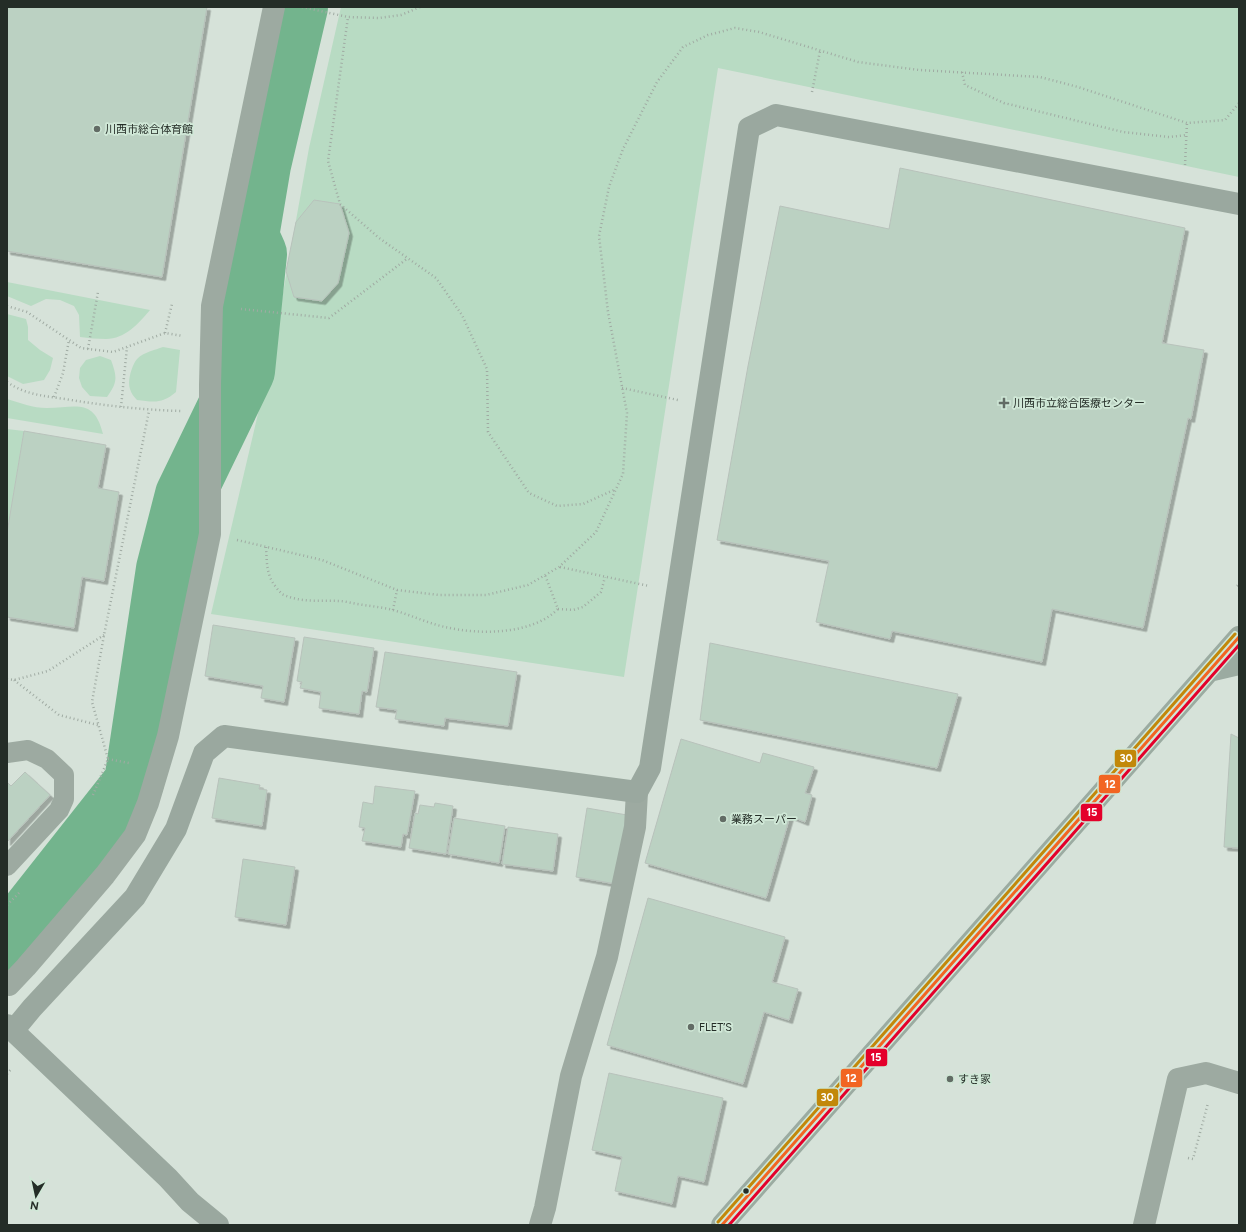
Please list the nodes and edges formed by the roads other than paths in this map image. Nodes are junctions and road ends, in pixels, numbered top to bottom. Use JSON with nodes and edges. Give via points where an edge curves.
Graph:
{"nodes":[{"id":1,"x":274,"y":7,"type":"edge"},
{"id":2,"x":1239,"y":204,"type":"edge"},
{"id":3,"x":1239,"y":637,"type":"edge"},
{"id":4,"x":1239,"y":664,"type":"edge"},
{"id":5,"x":1209,"y":671,"type":"junction"},
{"id":6,"x":7,"y":753,"type":"edge"},
{"id":7,"x":636,"y":792,"type":"junction"},
{"id":8,"x":7,"y":866,"type":"edge"},
{"id":9,"x":9,"y":985,"type":"dead end"},
{"id":10,"x":10,"y":1028,"type":"edge"},
{"id":11,"x":1239,"y":1083,"type":"edge"},
{"id":12,"x":218,"y":1225,"type":"edge"},
{"id":13,"x":540,"y":1225,"type":"edge"},
{"id":14,"x":722,"y":1225,"type":"edge"},
{"id":15,"x":1144,"y":1225,"type":"edge"}],
"edges":[{"from":1,"to":9,"type":"street","via":[[212,306],[210,534],[168,736],[148,803],[135,835],[105,875]]},
{"from":2,"to":7,"type":"street","via":[[776,115],[749,128],[650,768]]},
{"from":3,"to":5,"type":"main road"},
{"from":4,"to":5,"type":"main road"},
{"from":5,"to":14,"type":"main road"},
{"from":6,"to":8,"type":"lane","via":[[28,750],[47,759],[64,775],[64,799],[59,810]]},
{"from":7,"to":10,"type":"street","via":[[224,736],[204,753],[176,829],[136,897],[38,1002]]},
{"from":7,"to":13,"type":"street","via":[[636,827],[607,957],[571,1076]]},
{"from":10,"to":12,"type":"street","via":[[190,1202]]},
{"from":11,"to":15,"type":"street","via":[[1206,1073],[1178,1079]]}]}
